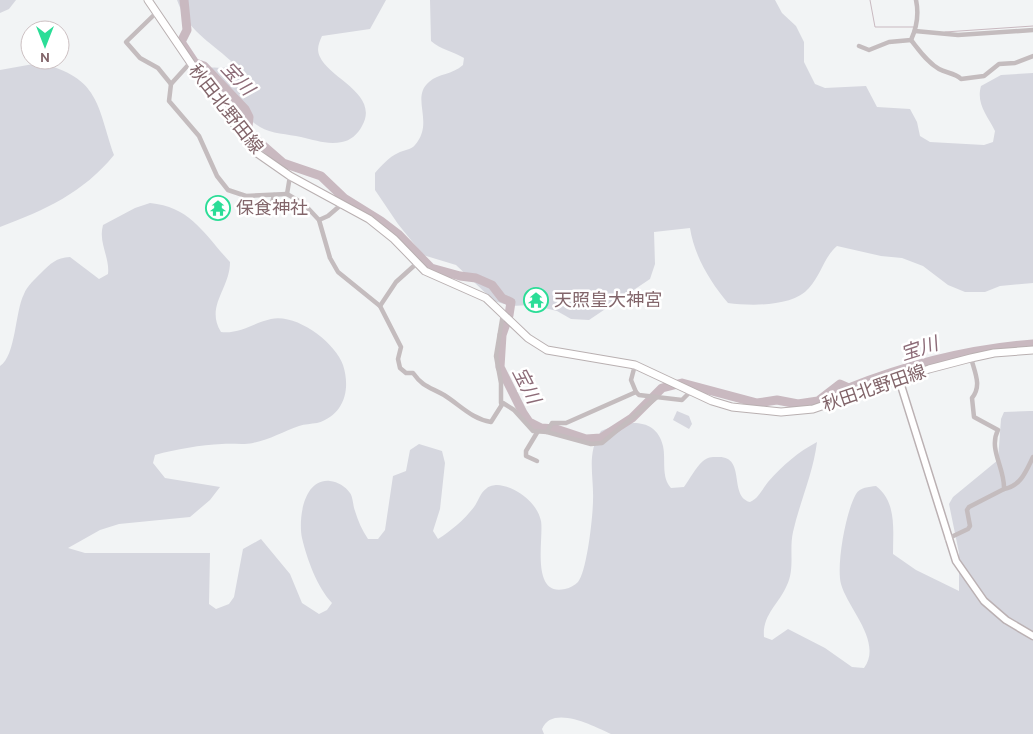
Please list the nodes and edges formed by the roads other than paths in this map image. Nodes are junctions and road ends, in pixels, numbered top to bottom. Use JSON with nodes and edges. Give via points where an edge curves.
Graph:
{"nodes":[{"id":1,"x":148,"y":0,"type":"edge"},
{"id":2,"x":916,"y":0,"type":"edge"},
{"id":3,"x":156,"y":12,"type":"junction"},
{"id":4,"x":1033,"y":30,"type":"edge"},
{"id":5,"x":915,"y":31,"type":"junction"},
{"id":6,"x":910,"y":40,"type":"junction"},
{"id":7,"x":859,"y":46,"type":"dead end"},
{"id":8,"x":1033,"y":56,"type":"edge"},
{"id":9,"x":190,"y":63,"type":"junction"},
{"id":10,"x":171,"y":84,"type":"junction"},
{"id":11,"x":290,"y":176,"type":"junction"},
{"id":12,"x":287,"y":194,"type":"junction"},
{"id":13,"x":274,"y":195,"type":"junction"},
{"id":14,"x":342,"y":204,"type":"junction"},
{"id":15,"x":254,"y":207,"type":"dead end"},
{"id":16,"x":270,"y":208,"type":"junction"},
{"id":17,"x":269,"y":215,"type":"dead end"},
{"id":18,"x":319,"y":220,"type":"junction"},
{"id":19,"x":416,"y":264,"type":"junction"},
{"id":20,"x":380,"y":306,"type":"junction"},
{"id":21,"x":504,"y":315,"type":"junction"},
{"id":22,"x":1033,"y":350,"type":"edge"},
{"id":23,"x":971,"y":358,"type":"junction"},
{"id":24,"x":634,"y":365,"type":"junction"},
{"id":25,"x":899,"y":379,"type":"junction"},
{"id":26,"x":688,"y":390,"type":"junction"},
{"id":27,"x":636,"y":392,"type":"junction"},
{"id":28,"x":653,"y":397,"type":"junction"},
{"id":29,"x":501,"y":403,"type":"junction"},
{"id":30,"x":548,"y":430,"type":"junction"},
{"id":31,"x":538,"y":431,"type":"junction"},
{"id":32,"x":1032,"y":460,"type":"edge"},
{"id":33,"x":537,"y":461,"type":"dead end"},
{"id":34,"x":1004,"y":489,"type":"junction"},
{"id":35,"x":947,"y":538,"type":"junction"},
{"id":36,"x":1033,"y":636,"type":"edge"}],
"edges":[{"from":1,"to":3,"type":"main road","name":"秋田北野田線"},
{"from":2,"to":5,"type":"street"},
{"from":3,"to":9,"type":"main road","name":"秋田北野田線"},
{"from":3,"to":10,"type":"street","via":[[126,42],[140,58],[158,68]]},
{"from":4,"to":5,"type":"street","via":[[958,35]]},
{"from":5,"to":6,"type":"street"},
{"from":6,"to":7,"type":"street","via":[[889,42],[869,50]]},
{"from":6,"to":8,"type":"street","via":[[928,61],[961,79],[984,76],[999,64],[1015,63]]},
{"from":9,"to":10,"type":"street"},
{"from":9,"to":11,"type":"main road","name":"秋田北野田線","via":[[250,146]]},
{"from":10,"to":13,"type":"street","via":[[170,101],[198,136],[221,183],[239,195]]},
{"from":11,"to":12,"type":"street"},
{"from":11,"to":14,"type":"main road","name":"秋田北野田線"},
{"from":12,"to":13,"type":"street"},
{"from":12,"to":18,"type":"street","via":[[304,204]]},
{"from":13,"to":16,"type":"street"},
{"from":14,"to":18,"type":"street"},
{"from":14,"to":19,"type":"main road","name":"秋田北野田線","via":[[384,230]]},
{"from":15,"to":16,"type":"street"},
{"from":16,"to":17,"type":"street"},
{"from":18,"to":20,"type":"street","via":[[330,258],[338,272]]},
{"from":19,"to":20,"type":"street","via":[[396,282]]},
{"from":19,"to":21,"type":"main road","name":"秋田北野田線","via":[[432,275],[486,298]]},
{"from":20,"to":29,"type":"street","via":[[401,347],[398,359],[400,368],[406,373],[413,373],[430,390],[481,420],[491,422]]},
{"from":21,"to":24,"type":"main road","name":"秋田北野田線","via":[[537,345],[552,352]]},
{"from":21,"to":29,"type":"street","via":[[496,356]]},
{"from":22,"to":23,"type":"main road","name":"秋田北野田線"},
{"from":23,"to":25,"type":"main road","name":"秋田北野田線"},
{"from":23,"to":34,"type":"street","via":[[978,384],[977,393],[972,398],[974,417],[998,430],[994,446],[1002,467]]},
{"from":24,"to":26,"type":"main road","name":"秋田北野田線"},
{"from":24,"to":27,"type":"street","via":[[631,380]]},
{"from":25,"to":26,"type":"main road","name":"秋田北野田線","via":[[802,411],[732,407]]},
{"from":25,"to":35,"type":"street"},
{"from":26,"to":28,"type":"street","via":[[682,400]]},
{"from":27,"to":28,"type":"street"},
{"from":27,"to":30,"type":"street","via":[[566,423],[552,423]]},
{"from":28,"to":30,"type":"street","via":[[602,443],[591,444]]},
{"from":29,"to":31,"type":"street","via":[[509,405],[526,425]]},
{"from":30,"to":31,"type":"street"},
{"from":31,"to":33,"type":"street","via":[[526,451],[526,456]]},
{"from":32,"to":34,"type":"street","via":[[1021,479]]},
{"from":34,"to":35,"type":"street","via":[[969,507],[968,529]]},
{"from":35,"to":36,"type":"street","via":[[956,561],[984,601],[1006,620]]}]}
